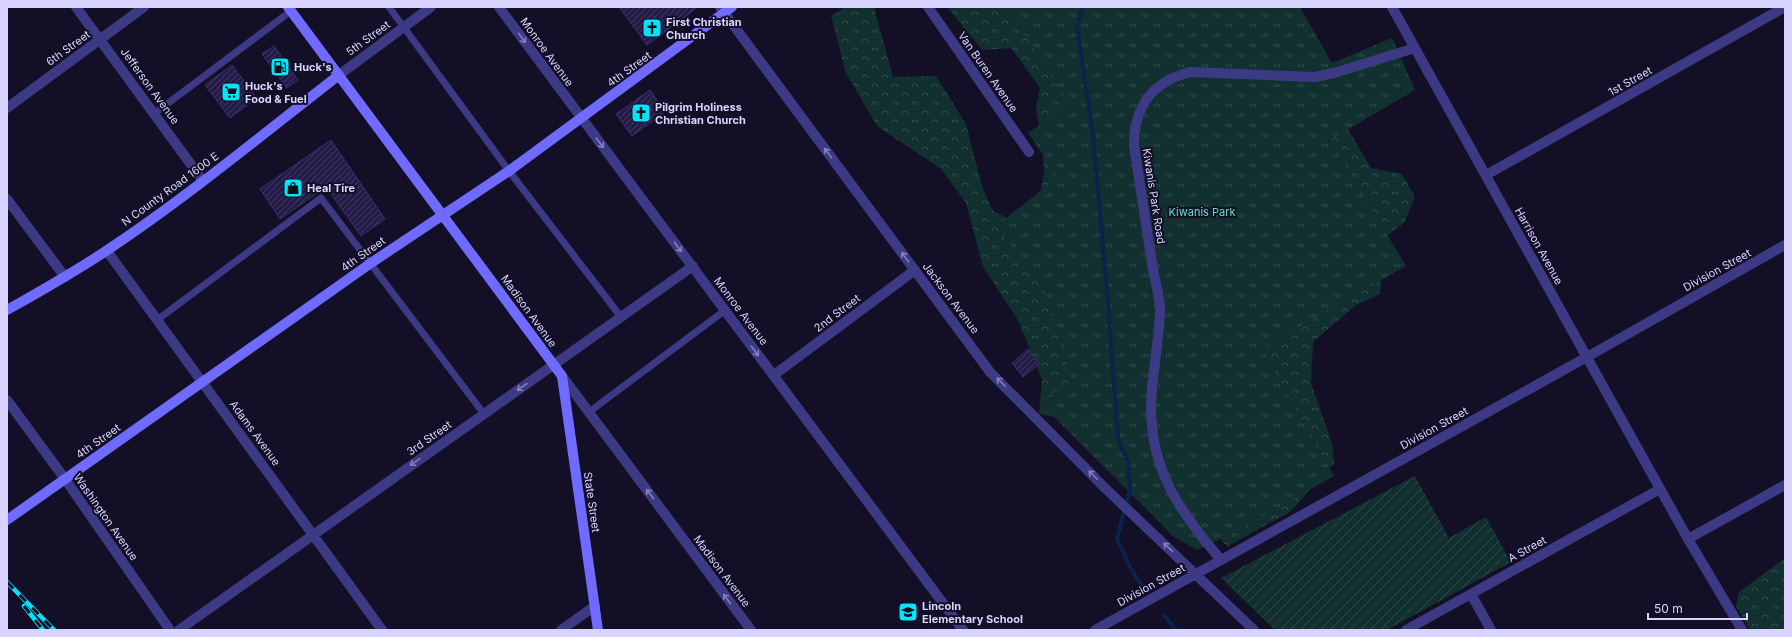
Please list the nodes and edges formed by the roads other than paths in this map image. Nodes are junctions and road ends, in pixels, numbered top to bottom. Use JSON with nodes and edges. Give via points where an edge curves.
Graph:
{"nodes":[{"id":1,"x":76,"y":7,"type":"edge"},
{"id":2,"x":144,"y":7,"type":"edge"},
{"id":3,"x":389,"y":7,"type":"edge"},
{"id":4,"x":431,"y":7,"type":"edge"},
{"id":5,"x":499,"y":7,"type":"edge"},
{"id":6,"x":928,"y":7,"type":"edge"},
{"id":7,"x":1392,"y":7,"type":"edge"},
{"id":8,"x":1785,"y":7,"type":"edge"},
{"id":9,"x":289,"y":9,"type":"edge"},
{"id":10,"x":725,"y":9,"type":"edge"},
{"id":11,"x":404,"y":27,"type":"junction"},
{"id":12,"x":100,"y":39,"type":"junction"},
{"id":13,"x":1415,"y":48,"type":"junction"},
{"id":14,"x":338,"y":75,"type":"junction"},
{"id":15,"x":7,"y":108,"type":"edge"},
{"id":16,"x":155,"y":113,"type":"junction"},
{"id":17,"x":581,"y":119,"type":"junction"},
{"id":18,"x":1029,"y":152,"type":"dead end"},
{"id":19,"x":509,"y":171,"type":"junction"},
{"id":20,"x":1486,"y":175,"type":"junction"},
{"id":21,"x":203,"y":181,"type":"junction"},
{"id":22,"x":7,"y":199,"type":"edge"},
{"id":23,"x":443,"y":214,"type":"junction"},
{"id":24,"x":1785,"y":245,"type":"edge"},
{"id":25,"x":107,"y":251,"type":"junction"},
{"id":26,"x":371,"y":263,"type":"junction"},
{"id":27,"x":692,"y":266,"type":"junction"},
{"id":28,"x":915,"y":270,"type":"junction"},
{"id":29,"x":64,"y":277,"type":"junction"},
{"id":30,"x":7,"y":310,"type":"edge"},
{"id":31,"x":724,"y":311,"type":"junction"},
{"id":32,"x":621,"y":317,"type":"junction"},
{"id":33,"x":157,"y":320,"type":"junction"},
{"id":34,"x":1587,"y":357,"type":"junction"},
{"id":35,"x":554,"y":364,"type":"junction"},
{"id":36,"x":562,"y":376,"type":"junction"},
{"id":37,"x":774,"y":376,"type":"junction"},
{"id":38,"x":202,"y":382,"type":"junction"},
{"id":39,"x":7,"y":400,"type":"edge"},
{"id":40,"x":589,"y":412,"type":"junction"},
{"id":41,"x":484,"y":414,"type":"junction"},
{"id":42,"x":65,"y":479,"type":"junction"},
{"id":43,"x":1785,"y":485,"type":"edge"},
{"id":44,"x":1662,"y":493,"type":"junction"},
{"id":45,"x":7,"y":520,"type":"edge"},
{"id":46,"x":313,"y":534,"type":"junction"},
{"id":47,"x":1688,"y":539,"type":"junction"},
{"id":48,"x":1221,"y":560,"type":"junction"},
{"id":49,"x":1196,"y":574,"type":"junction"},
{"id":50,"x":1471,"y":594,"type":"junction"},
{"id":51,"x":595,"y":606,"type":"junction"},
{"id":52,"x":170,"y":630,"type":"edge"},
{"id":53,"x":180,"y":630,"type":"edge"},
{"id":54,"x":382,"y":630,"type":"edge"},
{"id":55,"x":561,"y":630,"type":"edge"},
{"id":56,"x":598,"y":630,"type":"edge"},
{"id":57,"x":751,"y":630,"type":"edge"},
{"id":58,"x":963,"y":630,"type":"edge"},
{"id":59,"x":1095,"y":630,"type":"edge"},
{"id":60,"x":1254,"y":630,"type":"edge"},
{"id":61,"x":1406,"y":630,"type":"edge"},
{"id":62,"x":1491,"y":630,"type":"edge"},
{"id":63,"x":1742,"y":630,"type":"edge"}],
"edges":[{"from":1,"to":12,"type":"street","name":"Jefferson Avenue"},
{"from":2,"to":12,"type":"street","name":"6th Street"},
{"from":3,"to":11,"type":"lane"},
{"from":4,"to":11,"type":"street","name":"5th Street"},
{"from":5,"to":17,"type":"street","name":"Monroe Avenue","one_way":true},
{"from":6,"to":18,"type":"street","name":"Van Buren Avenue"},
{"from":7,"to":13,"type":"street","name":"Harrison Avenue"},
{"from":8,"to":20,"type":"street","name":"1st Street"},
{"from":9,"to":14,"type":"street","name":"Madison Avenue"},
{"from":9,"to":16,"type":"lane"},
{"from":10,"to":17,"type":"street","name":"4th Street"},
{"from":28,"to":10,"type":"street","name":"Jackson Avenue","one_way":true},
{"from":11,"to":14,"type":"street","name":"5th Street"},
{"from":11,"to":19,"type":"lane"},
{"from":12,"to":15,"type":"street","name":"6th Street"},
{"from":12,"to":16,"type":"street","name":"Jefferson Avenue"},
{"from":13,"to":20,"type":"street","name":"Harrison Avenue"},
{"from":13,"to":48,"type":"street","name":"Kiwanis Park Road","via":[[1315,77],[1190,72],[1164,82],[1152,92],[1137,117],[1134,146],[1160,309],[1151,410],[1153,436],[1163,472],[1178,506]]},
{"from":14,"to":21,"type":"street","name":"N County Road 1600 E"},
{"from":14,"to":23,"type":"street","name":"Madison Avenue"},
{"from":16,"to":21,"type":"street","name":"Jefferson Avenue"},
{"from":17,"to":19,"type":"street","name":"4th Street"},
{"from":17,"to":27,"type":"street","name":"Monroe Avenue","one_way":true},
{"from":19,"to":23,"type":"street","name":"4th Street"},
{"from":19,"to":32,"type":"lane"},
{"from":20,"to":34,"type":"street","name":"Harrison Avenue"},
{"from":21,"to":25,"type":"street","name":"N County Road 1600 E"},
{"from":22,"to":29,"type":"street"},
{"from":23,"to":26,"type":"street","name":"4th Street"},
{"from":23,"to":35,"type":"street","name":"Madison Avenue"},
{"from":24,"to":34,"type":"street","name":"Division Street"},
{"from":25,"to":29,"type":"street","name":"N County Road 1600 E"},
{"from":25,"to":33,"type":"street","name":"Adams Avenue"},
{"from":26,"to":33,"type":"lane","via":[[321,198]]},
{"from":26,"to":38,"type":"street","name":"4th Street"},
{"from":26,"to":41,"type":"lane"},
{"from":27,"to":31,"type":"street","name":"Monroe Avenue"},
{"from":27,"to":32,"type":"street","name":"3rd Street"},
{"from":28,"to":37,"type":"street","name":"2nd Street"},
{"from":49,"to":28,"type":"street","name":"Jackson Avenue","one_way":true,"via":[[990,372]]},
{"from":29,"to":30,"type":"street","name":"N County Road 1600 E"},
{"from":31,"to":37,"type":"street","name":"Monroe Avenue","one_way":true},
{"from":31,"to":40,"type":"lane"},
{"from":32,"to":35,"type":"street","name":"3rd Street"},
{"from":33,"to":38,"type":"street","name":"Adams Avenue"},
{"from":34,"to":44,"type":"street","name":"Harrison Avenue"},
{"from":34,"to":48,"type":"street","name":"Division Street"},
{"from":35,"to":36,"type":"street","name":"Madison Avenue"},
{"from":35,"to":41,"type":"street","name":"3rd Street","one_way":true},
{"from":36,"to":40,"type":"street","name":"Madison Avenue"},
{"from":36,"to":51,"type":"street","name":"State Street"},
{"from":37,"to":58,"type":"street","name":"Monroe Avenue"},
{"from":38,"to":42,"type":"street","name":"4th Street"},
{"from":38,"to":46,"type":"street","name":"Adams Avenue"},
{"from":39,"to":42,"type":"street","name":"Washington Avenue"},
{"from":57,"to":40,"type":"street","name":"Madison Avenue","one_way":true},
{"from":41,"to":46,"type":"street","name":"3rd Street","one_way":true},
{"from":42,"to":45,"type":"street","name":"4th Street"},
{"from":42,"to":52,"type":"street","name":"Washington Avenue"},
{"from":43,"to":47,"type":"street"},
{"from":44,"to":47,"type":"street","name":"Harrison Avenue"},
{"from":44,"to":50,"type":"street","name":"A Street"},
{"from":46,"to":53,"type":"street","name":"3rd Street"},
{"from":46,"to":54,"type":"street","name":"Adams Avenue"},
{"from":47,"to":63,"type":"street","name":"Harrison Avenue"},
{"from":48,"to":49,"type":"street","name":"Division Street"},
{"from":49,"to":59,"type":"street","name":"Division Street"},
{"from":49,"to":60,"type":"street","name":"Jackson Avenue"},
{"from":50,"to":61,"type":"street","name":"A Street"},
{"from":50,"to":62,"type":"street"},
{"from":51,"to":55,"type":"street"},
{"from":51,"to":56,"type":"street","name":"State Street"}]}
